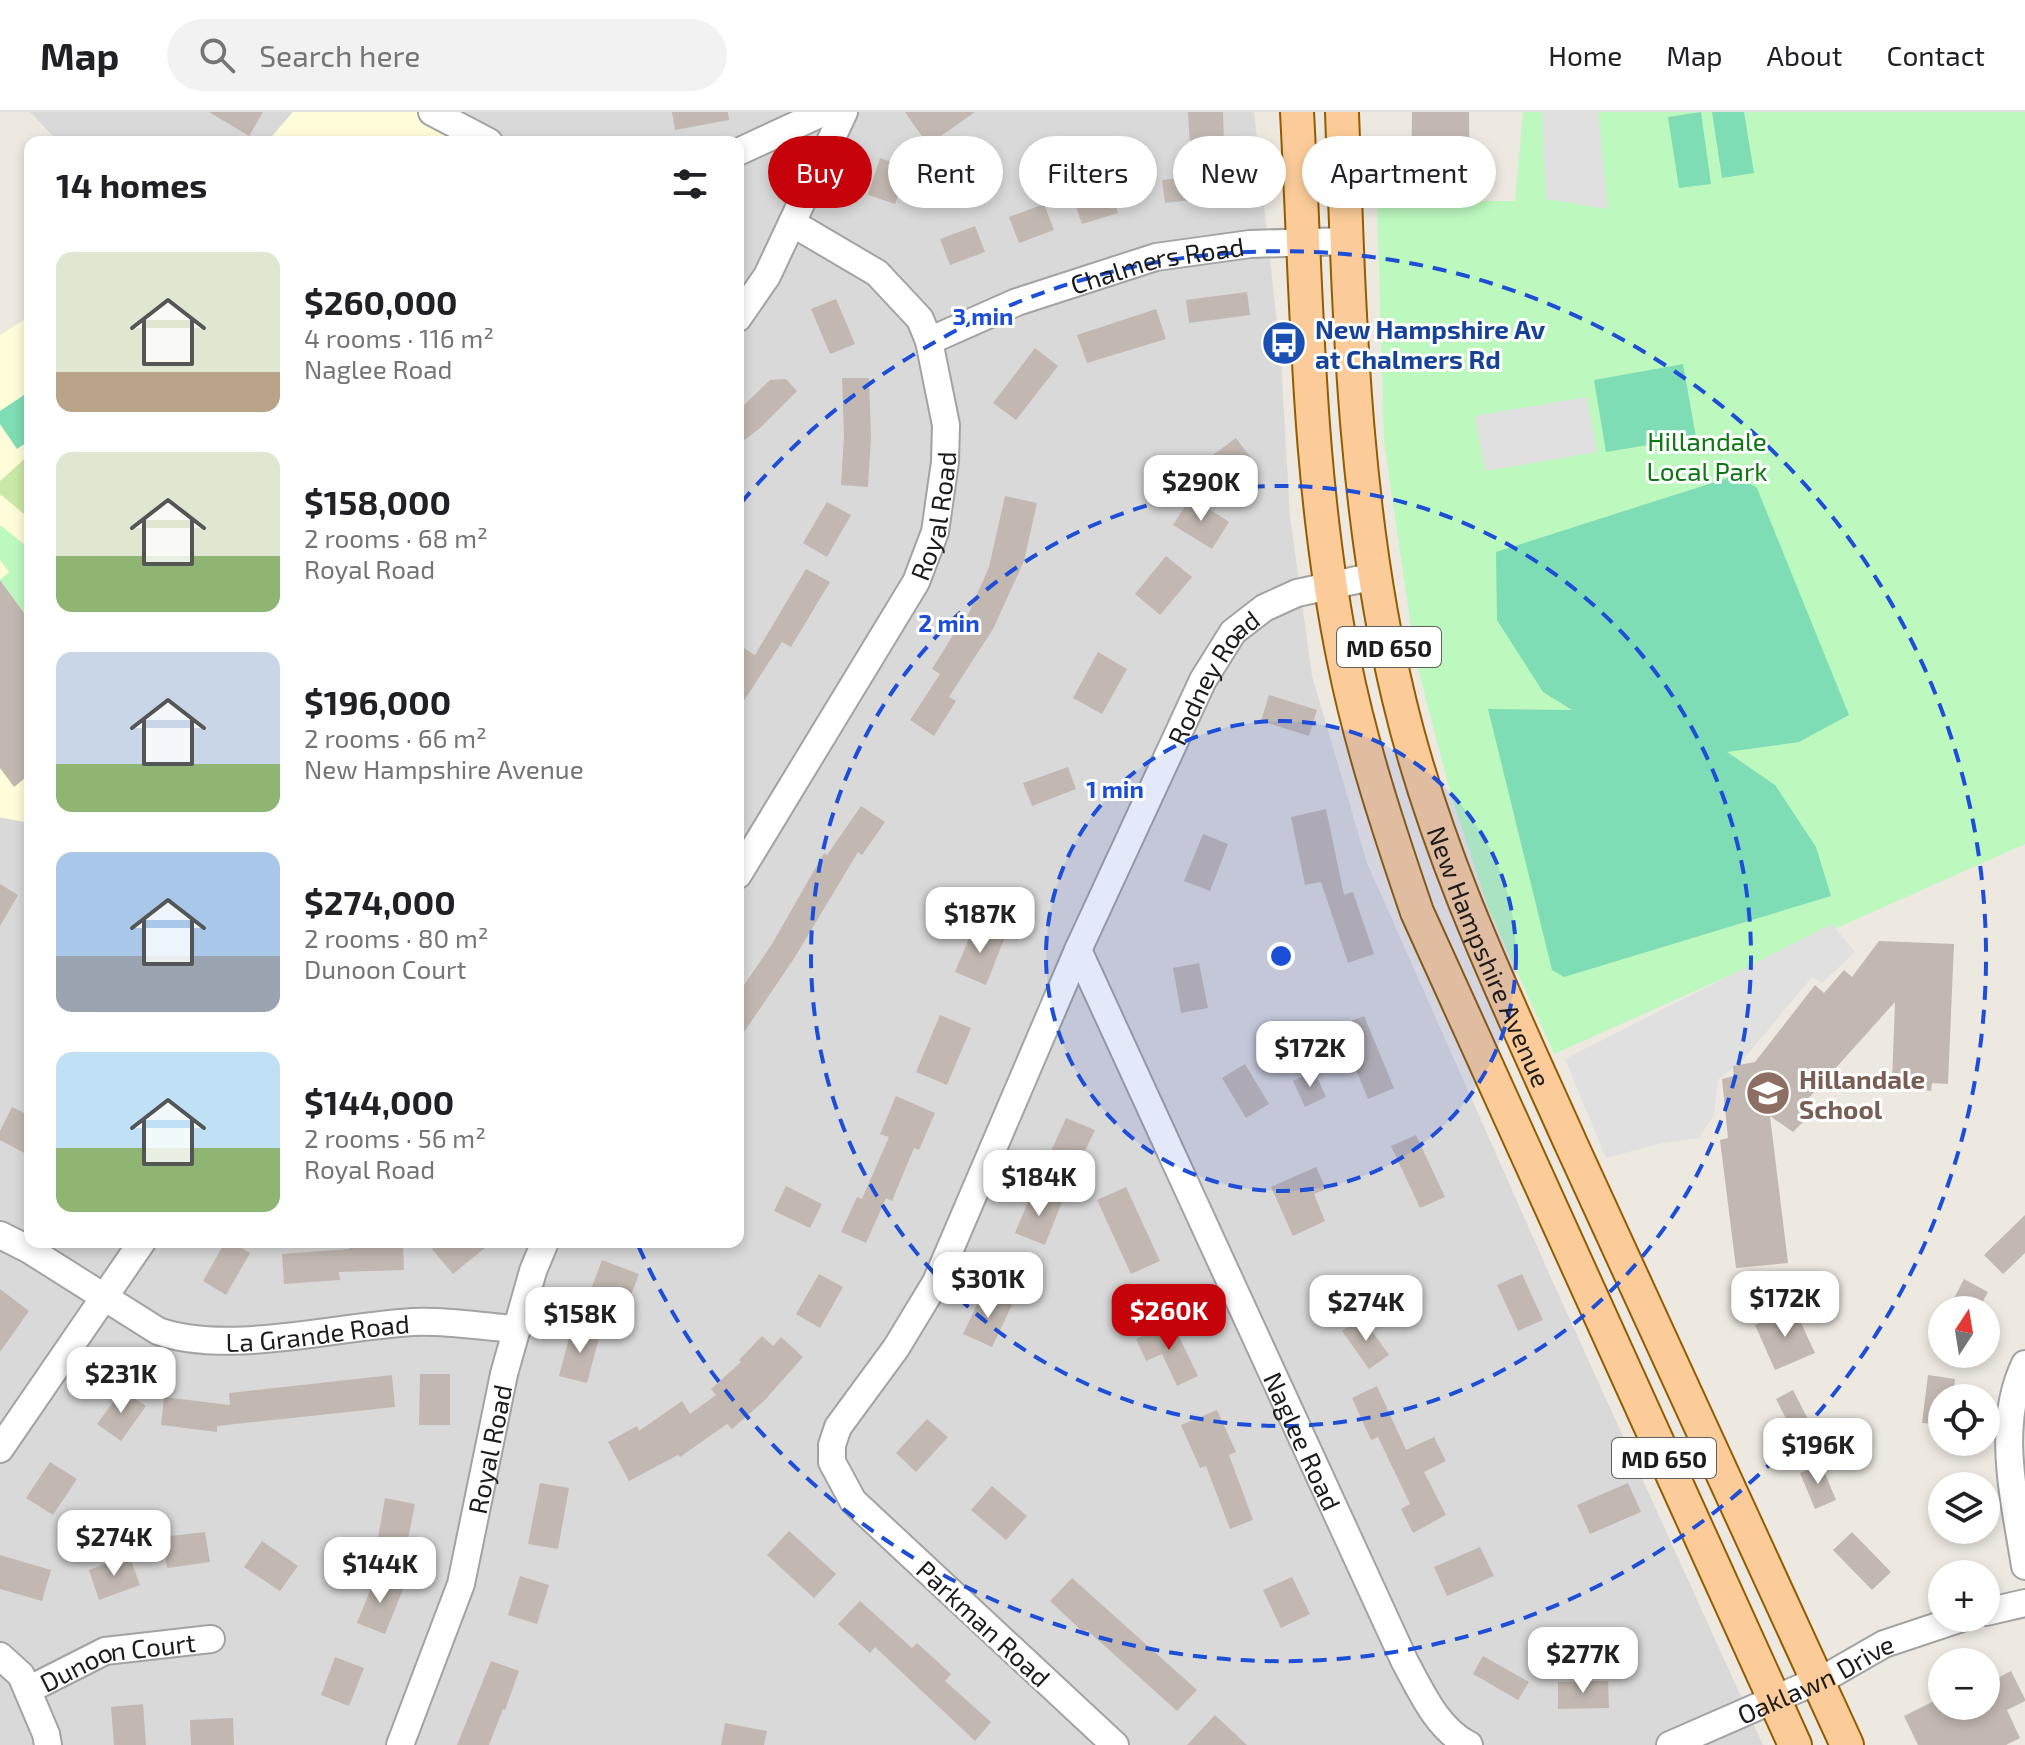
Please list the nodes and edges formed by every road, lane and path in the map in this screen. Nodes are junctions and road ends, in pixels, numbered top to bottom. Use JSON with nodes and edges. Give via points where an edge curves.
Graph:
{"nodes":[{"id":1,"x":432,"y":112,"type":"edge"},
{"id":2,"x":824,"y":112,"type":"edge"},
{"id":3,"x":844,"y":112,"type":"edge"},
{"id":4,"x":1297,"y":112,"type":"edge"},
{"id":5,"x":1342,"y":112,"type":"edge"},
{"id":6,"x":478,"y":136,"type":"edge"},
{"id":7,"x":744,"y":149,"type":"edge"},
{"id":8,"x":792,"y":223,"type":"junction"},
{"id":9,"x":1304,"y":241,"type":"junction"},
{"id":10,"x":1347,"y":241,"type":"junction"},
{"id":11,"x":744,"y":309,"type":"edge"},
{"id":12,"x":929,"y":341,"type":"junction"},
{"id":13,"x":1375,"y":576,"type":"junction"},
{"id":14,"x":1331,"y":585,"type":"junction"},
{"id":15,"x":744,"y":865,"type":"edge"},
{"id":16,"x":1078,"y":950,"type":"junction"},
{"id":17,"x":0,"y":1235,"type":"edge"},
{"id":18,"x":24,"y":1247,"type":"edge"},
{"id":19,"x":26,"y":1248,"type":"edge"},
{"id":20,"x":138,"y":1248,"type":"edge"},
{"id":21,"x":543,"y":1248,"type":"edge"},
{"id":22,"x":105,"y":1297,"type":"junction"},
{"id":23,"x":517,"y":1329,"type":"junction"},
{"id":24,"x":2025,"y":1364,"type":"edge"},
{"id":25,"x":0,"y":1449,"type":"edge"},
{"id":26,"x":853,"y":1501,"type":"joint"},
{"id":27,"x":2025,"y":1566,"type":"edge"},
{"id":28,"x":2025,"y":1603,"type":"edge"},
{"id":29,"x":2000,"y":1609,"type":"edge"},
{"id":30,"x":1928,"y":1629,"type":"edge"},
{"id":31,"x":211,"y":1639,"type":"dead end"},
{"id":32,"x":0,"y":1656,"type":"edge"},
{"id":33,"x":1818,"y":1681,"type":"junction"},
{"id":34,"x":28,"y":1690,"type":"junction"},
{"id":35,"x":1774,"y":1700,"type":"junction"},
{"id":36,"x":48,"y":1745,"type":"edge"},
{"id":37,"x":400,"y":1745,"type":"edge"},
{"id":38,"x":1115,"y":1745,"type":"edge"},
{"id":39,"x":1469,"y":1745,"type":"edge"},
{"id":40,"x":1670,"y":1745,"type":"edge"},
{"id":41,"x":1795,"y":1745,"type":"edge"},
{"id":42,"x":1847,"y":1745,"type":"edge"}],
"edges":[{"from":1,"to":6,"type":"street"},
{"from":2,"to":7,"type":"street"},
{"from":3,"to":8,"type":"street"},
{"from":4,"to":9,"type":"main road","name":"New Hampshire Avenue","number":"MD 650"},
{"from":5,"to":10,"type":"main road","name":"New Hampshire Avenue","number":"MD 650"},
{"from":8,"to":11,"type":"street"},
{"from":8,"to":12,"type":"street","name":"Royal Road","via":[[877,273],[920,319]]},
{"from":9,"to":10,"type":"street","name":"Chalmers Road"},
{"from":9,"to":12,"type":"street","name":"Chalmers Road","via":[[1156,257],[1017,302]]},
{"from":9,"to":14,"type":"main road","name":"New Hampshire Avenue","number":"MD 650","via":[[1317,465]]},
{"from":10,"to":13,"type":"main road","name":"New Hampshire Avenue","number":"MD 650","via":[[1355,400]]},
{"from":12,"to":15,"type":"street","name":"Royal Road","via":[[946,425],[935,532],[916,582]]},
{"from":13,"to":14,"type":"street","name":"Rodney Road"},
{"from":13,"to":33,"type":"main road","name":"New Hampshire Avenue","number":"MD 650","via":[[1399,699],[1434,823],[1491,968]]},
{"from":14,"to":16,"type":"street","name":"Rodney Road","via":[[1264,608],[1233,632],[1203,680]]},
{"from":14,"to":35,"type":"main road","name":"New Hampshire Avenue","number":"MD 650","via":[[1364,744],[1417,912]]},
{"from":16,"to":26,"type":"street","name":"Rodney Road","via":[[936,1282],[838,1427],[832,1462]]},
{"from":16,"to":39,"type":"street","name":"Naglee Road","via":[[1405,1662],[1432,1711]]},
{"from":17,"to":18,"type":"street","name":"La Grande Road"},
{"from":19,"to":22,"type":"street","name":"La Grande Road"},
{"from":20,"to":22,"type":"street"},
{"from":21,"to":23,"type":"street","name":"Royal Road"},
{"from":22,"to":23,"type":"street","name":"La Grande Road","via":[[174,1337],[229,1341],[415,1322]]},
{"from":22,"to":25,"type":"street"},
{"from":23,"to":37,"type":"street","name":"Royal Road","via":[[461,1584]]},
{"from":24,"to":27,"type":"street","via":[[2008,1438]]},
{"from":26,"to":38,"type":"street","name":"Parkman Road"},
{"from":28,"to":29,"type":"street"},
{"from":30,"to":33,"type":"street","name":"Oaklawn Drive","via":[[1884,1644]]},
{"from":31,"to":34,"type":"street","name":"Dunoon Court","via":[[105,1651]]},
{"from":32,"to":34,"type":"street","via":[[21,1675]]},
{"from":33,"to":35,"type":"street","name":"Oaklawn Drive"},
{"from":33,"to":42,"type":"main road","name":"New Hampshire Avenue","number":"MD 650"},
{"from":34,"to":36,"type":"street"},
{"from":35,"to":40,"type":"street","name":"Oaklawn Drive"},
{"from":35,"to":41,"type":"main road","name":"New Hampshire Avenue","number":"MD 650"}]}
